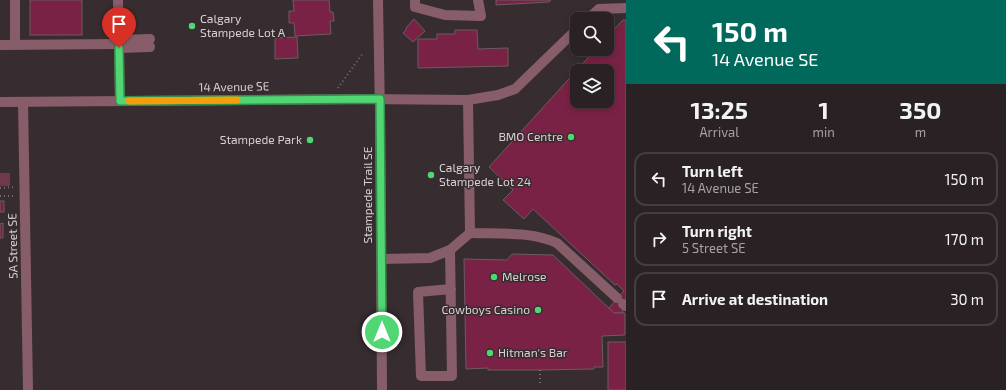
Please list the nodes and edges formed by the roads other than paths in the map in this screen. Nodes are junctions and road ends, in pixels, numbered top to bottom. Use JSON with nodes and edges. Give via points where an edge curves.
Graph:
{"nodes":[{"id":1,"x":15,"y":0,"type":"edge"},
{"id":2,"x":118,"y":0,"type":"edge"},
{"id":3,"x":378,"y":0,"type":"edge"},
{"id":4,"x":415,"y":0,"type":"edge"},
{"id":5,"x":478,"y":0,"type":"edge"},
{"id":6,"x":626,"y":8,"type":"edge"},
{"id":7,"x":596,"y":12,"type":"edge"},
{"id":8,"x":570,"y":37,"type":"edge"},
{"id":9,"x":150,"y":43,"type":"dead end"},
{"id":10,"x":119,"y":44,"type":"junction"},
{"id":11,"x":0,"y":45,"type":"edge"},
{"id":12,"x":15,"y":45,"type":"junction"},
{"id":13,"x":380,"y":99,"type":"junction"},
{"id":14,"x":468,"y":100,"type":"junction"},
{"id":15,"x":120,"y":101,"type":"junction"},
{"id":16,"x":0,"y":102,"type":"edge"},
{"id":17,"x":23,"y":102,"type":"junction"},
{"id":18,"x":470,"y":233,"type":"junction"},
{"id":19,"x":450,"y":250,"type":"junction"},
{"id":20,"x":382,"y":259,"type":"junction"},
{"id":21,"x":451,"y":289,"type":"junction"},
{"id":22,"x":622,"y":302,"type":"edge"},
{"id":23,"x":28,"y":390,"type":"edge"},
{"id":24,"x":382,"y":390,"type":"edge"}],
"edges":[{"from":1,"to":12,"type":"street"},
{"from":2,"to":10,"type":"street"},
{"from":3,"to":13,"type":"street","name":"Stampede Trail SE"},
{"from":4,"to":5,"type":"street","via":[[416,8],[445,14],[481,16]]},
{"from":6,"to":7,"type":"street","via":[[599,9]]},
{"from":8,"to":14,"type":"street","name":"14 Avenue SE","via":[[515,89]]},
{"from":9,"to":10,"type":"street"},
{"from":10,"to":12,"type":"street"},
{"from":10,"to":15,"type":"street"},
{"from":11,"to":12,"type":"street"},
{"from":13,"to":14,"type":"street","name":"14 Avenue SE"},
{"from":13,"to":15,"type":"street","name":"14 Avenue SE"},
{"from":13,"to":20,"type":"street","name":"Stampede Trail SE"},
{"from":14,"to":18,"type":"street"},
{"from":15,"to":17,"type":"street","name":"14 Avenue SE"},
{"from":16,"to":17,"type":"street","name":"14 Avenue SE"},
{"from":17,"to":23,"type":"street","name":"5A Street SE"},
{"from":18,"to":19,"type":"street"},
{"from":18,"to":22,"type":"street","via":[[526,234],[546,238],[557,243]]},
{"from":19,"to":20,"type":"street","via":[[430,258]]},
{"from":19,"to":21,"type":"street"},
{"from":20,"to":24,"type":"street","name":"Stampede Trail SE"},
{"from":21,"to":21,"type":"street","via":[[452,376],[421,376],[418,292]]}]}
